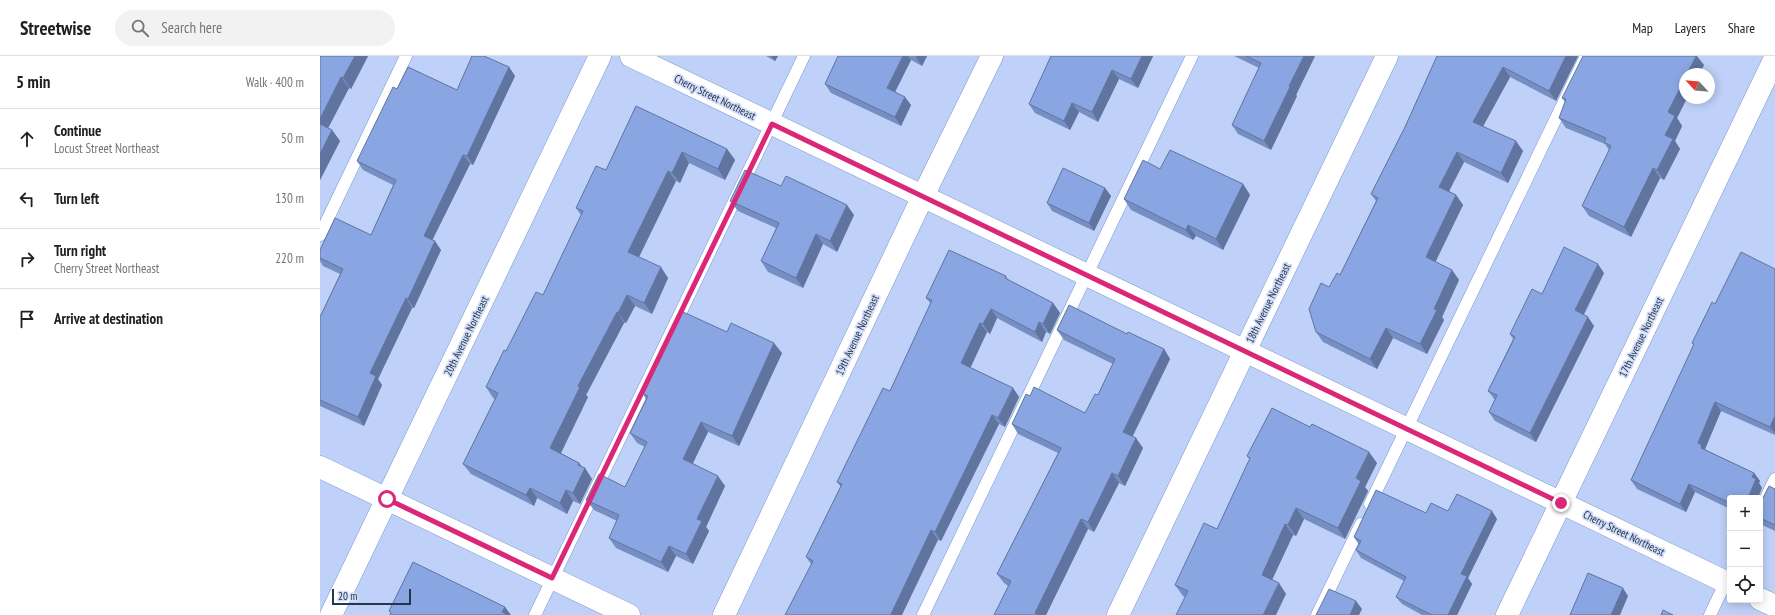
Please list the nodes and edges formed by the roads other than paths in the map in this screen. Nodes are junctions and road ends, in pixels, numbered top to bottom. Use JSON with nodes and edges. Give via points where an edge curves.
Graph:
{"nodes":[{"id":1,"x":406,"y":56,"type":"edge"},
{"id":2,"x":600,"y":56,"type":"edge"},
{"id":3,"x":631,"y":56,"type":"edge"},
{"id":4,"x":804,"y":56,"type":"edge"},
{"id":5,"x":992,"y":56,"type":"edge"},
{"id":6,"x":1192,"y":56,"type":"edge"},
{"id":7,"x":1387,"y":56,"type":"edge"},
{"id":8,"x":1586,"y":56,"type":"edge"},
{"id":9,"x":1775,"y":58,"type":"edge"},
{"id":10,"x":772,"y":124,"type":"junction"},
{"id":11,"x":923,"y":196,"type":"junction"},
{"id":12,"x":320,"y":235,"type":"edge"},
{"id":13,"x":1086,"y":275,"type":"junction"},
{"id":14,"x":1245,"y":351,"type":"junction"},
{"id":15,"x":1406,"y":429,"type":"junction"},
{"id":16,"x":320,"y":466,"type":"edge"},
{"id":17,"x":1775,"y":479,"type":"edge"},
{"id":18,"x":387,"y":499,"type":"junction"},
{"id":19,"x":1561,"y":503,"type":"junction"},
{"id":20,"x":1763,"y":504,"type":"edge"},
{"id":21,"x":552,"y":578,"type":"junction"},
{"id":22,"x":1727,"y":580,"type":"edge"},
{"id":23,"x":1727,"y":582,"type":"edge"},
{"id":24,"x":1763,"y":600,"type":"edge"},
{"id":25,"x":1775,"y":606,"type":"edge"},
{"id":26,"x":331,"y":615,"type":"edge"},
{"id":27,"x":535,"y":615,"type":"edge"},
{"id":28,"x":629,"y":615,"type":"edge"},
{"id":29,"x":724,"y":615,"type":"edge"},
{"id":30,"x":923,"y":615,"type":"edge"},
{"id":31,"x":1118,"y":615,"type":"edge"},
{"id":32,"x":1317,"y":615,"type":"edge"},
{"id":33,"x":1508,"y":615,"type":"edge"},
{"id":34,"x":1710,"y":615,"type":"edge"}],
"edges":[{"from":1,"to":12,"type":"lane"},
{"from":2,"to":18,"type":"street","name":"20th Avenue Northeast"},
{"from":3,"to":10,"type":"street","name":"Cherry Street Northeast"},
{"from":4,"to":10,"type":"lane"},
{"from":5,"to":11,"type":"street","name":"19th Avenue Northeast"},
{"from":6,"to":13,"type":"lane"},
{"from":7,"to":14,"type":"street","name":"18th Avenue Northeast"},
{"from":8,"to":15,"type":"lane"},
{"from":9,"to":19,"type":"street","name":"17th Avenue Northeast"},
{"from":10,"to":11,"type":"street","name":"Cherry Street Northeast"},
{"from":10,"to":21,"type":"lane"},
{"from":11,"to":13,"type":"street","name":"Cherry Street Northeast"},
{"from":11,"to":29,"type":"street","name":"19th Avenue Northeast"},
{"from":13,"to":14,"type":"street","name":"Cherry Street Northeast"},
{"from":13,"to":30,"type":"lane"},
{"from":14,"to":15,"type":"street","name":"Cherry Street Northeast"},
{"from":14,"to":31,"type":"street","name":"18th Avenue Northeast"},
{"from":15,"to":19,"type":"street","name":"Cherry Street Northeast"},
{"from":15,"to":32,"type":"lane"},
{"from":16,"to":18,"type":"street"},
{"from":17,"to":20,"type":"lane"},
{"from":18,"to":21,"type":"street"},
{"from":18,"to":26,"type":"street","name":"20th Avenue Northeast"},
{"from":19,"to":22,"type":"street","name":"Cherry Street Northeast"},
{"from":19,"to":33,"type":"street","name":"17th Avenue Northeast"},
{"from":21,"to":27,"type":"lane"},
{"from":21,"to":28,"type":"street"},
{"from":23,"to":34,"type":"lane"},
{"from":24,"to":25,"type":"street"}]}
